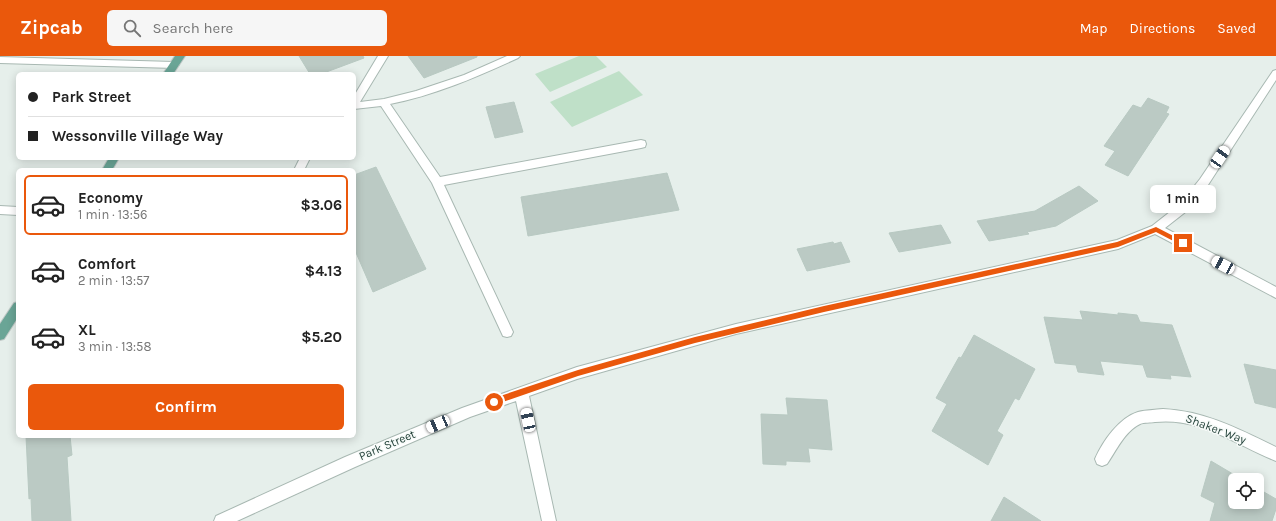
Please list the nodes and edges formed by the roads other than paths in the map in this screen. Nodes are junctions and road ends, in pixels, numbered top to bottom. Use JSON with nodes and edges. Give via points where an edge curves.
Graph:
{"nodes":[{"id":1,"x":180,"y":56,"type":"edge"},
{"id":2,"x":383,"y":56,"type":"edge"},
{"id":3,"x":515,"y":56,"type":"edge"},
{"id":4,"x":0,"y":60,"type":"edge"},
{"id":5,"x":174,"y":65,"type":"junction"},
{"id":6,"x":169,"y":72,"type":"edge"},
{"id":7,"x":1276,"y":72,"type":"edge"},
{"id":8,"x":356,"y":102,"type":"edge"},
{"id":9,"x":384,"y":102,"type":"junction"},
{"id":10,"x":356,"y":105,"type":"edge"},
{"id":11,"x":641,"y":144,"type":"dead end"},
{"id":12,"x":437,"y":182,"type":"junction"},
{"id":13,"x":0,"y":210,"type":"edge"},
{"id":14,"x":16,"y":211,"type":"edge"},
{"id":15,"x":1156,"y":229,"type":"junction"},
{"id":16,"x":1276,"y":293,"type":"edge"},
{"id":17,"x":16,"y":310,"type":"edge"},
{"id":18,"x":507,"y":332,"type":"dead end"},
{"id":19,"x":0,"y":335,"type":"edge"},
{"id":20,"x":521,"y":392,"type":"junction"},
{"id":21,"x":1276,"y":454,"type":"edge"},
{"id":22,"x":1102,"y":460,"type":"dead end"},
{"id":23,"x":221,"y":521,"type":"edge"},
{"id":24,"x":549,"y":521,"type":"edge"}],
"edges":[{"from":1,"to":5,"type":"main road"},
{"from":2,"to":8,"type":"street"},
{"from":3,"to":9,"type":"street","via":[[458,81]]},
{"from":4,"to":5,"type":"street"},
{"from":5,"to":6,"type":"main road"},
{"from":7,"to":15,"type":"street","name":"Park Street","via":[[1204,182],[1184,207]]},
{"from":9,"to":10,"type":"street"},
{"from":9,"to":12,"type":"street"},
{"from":11,"to":12,"type":"street"},
{"from":12,"to":18,"type":"street"},
{"from":13,"to":14,"type":"street"},
{"from":15,"to":16,"type":"street"},
{"from":15,"to":20,"type":"street","name":"Park Street","via":[[1118,244],[717,334],[591,369]]},
{"from":17,"to":19,"type":"main road"},
{"from":20,"to":23,"type":"street","name":"Park Street","via":[[410,436]]},
{"from":20,"to":24,"type":"street"},
{"from":21,"to":22,"type":"street","name":"Shaker Way","via":[[1212,424],[1180,415],[1155,415],[1136,419],[1125,428]]}]}
